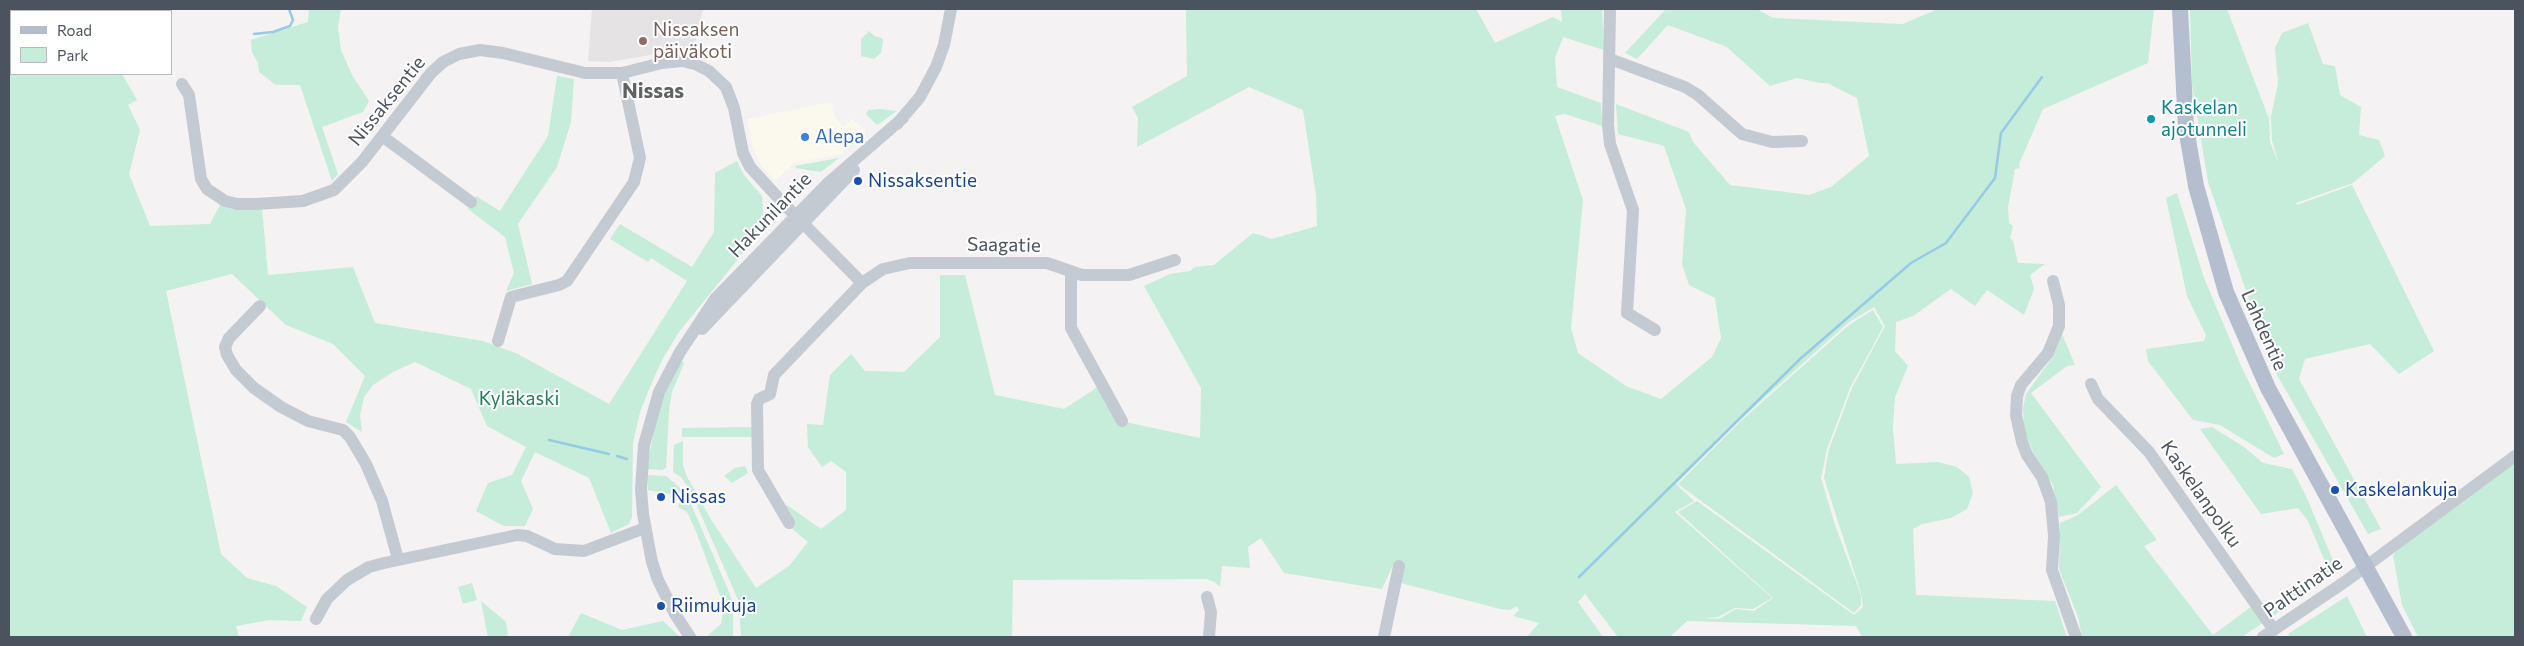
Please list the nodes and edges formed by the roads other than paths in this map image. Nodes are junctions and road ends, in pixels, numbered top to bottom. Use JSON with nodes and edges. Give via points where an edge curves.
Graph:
{"nodes":[{"id":1,"x":951,"y":9,"type":"edge"},
{"id":2,"x":1610,"y":9,"type":"edge"},
{"id":3,"x":2180,"y":9,"type":"edge"},
{"id":4,"x":1610,"y":59,"type":"junction"},
{"id":5,"x":622,"y":73,"type":"junction"},
{"id":6,"x":182,"y":84,"type":"dead end"},
{"id":7,"x":382,"y":136,"type":"junction"},
{"id":8,"x":1802,"y":141,"type":"dead end"},
{"id":9,"x":471,"y":202,"type":"dead end"},
{"id":10,"x":799,"y":220,"type":"junction"},
{"id":11,"x":1175,"y":260,"type":"dead end"},
{"id":12,"x":1071,"y":273,"type":"junction"},
{"id":13,"x":2053,"y":281,"type":"dead end"},
{"id":14,"x":862,"y":283,"type":"junction"},
{"id":15,"x":260,"y":306,"type":"dead end"},
{"id":16,"x":1656,"y":330,"type":"dead end"},
{"id":17,"x":498,"y":341,"type":"dead end"},
{"id":18,"x":2091,"y":384,"type":"dead end"},
{"id":19,"x":1122,"y":422,"type":"dead end"},
{"id":20,"x":2515,"y":456,"type":"edge"},
{"id":21,"x":789,"y":523,"type":"dead end"},
{"id":22,"x":645,"y":528,"type":"junction"},
{"id":23,"x":398,"y":559,"type":"junction"},
{"id":24,"x":1399,"y":566,"type":"dead end"},
{"id":25,"x":2365,"y":567,"type":"junction"},
{"id":26,"x":1207,"y":597,"type":"dead end"},
{"id":27,"x":316,"y":619,"type":"dead end"},
{"id":28,"x":2268,"y":634,"type":"edge"},
{"id":29,"x":690,"y":637,"type":"edge"},
{"id":30,"x":1209,"y":637,"type":"edge"},
{"id":31,"x":1384,"y":637,"type":"edge"},
{"id":32,"x":2076,"y":637,"type":"edge"},
{"id":33,"x":2404,"y":637,"type":"edge"}],
"edges":[{"from":1,"to":10,"type":"street","name":"Hakunilantie","via":[[944,45],[920,97],[903,118]]},
{"from":2,"to":4,"type":"street"},
{"from":3,"to":25,"type":"main road","name":"Lahdentie","via":[[2186,128],[2196,186],[2226,292],[2268,388]]},
{"from":4,"to":8,"type":"street","via":[[1692,91],[1742,134],[1772,142]]},
{"from":4,"to":16,"type":"street","via":[[1610,144],[1633,210],[1627,313]]},
{"from":5,"to":7,"type":"street","name":"Nissaksentie","via":[[585,73],[503,52],[480,50],[459,54],[431,72]]},
{"from":5,"to":10,"type":"street","name":"Nissaksentie","via":[[682,61],[695,64],[721,79],[730,94],[743,153],[750,167]]},
{"from":5,"to":17,"type":"street","via":[[640,158],[634,182],[567,281],[511,297]]},
{"from":6,"to":7,"type":"street","name":"Nissaksentie","via":[[189,95],[201,179],[207,189],[225,201],[256,204],[303,201],[321,196],[347,180]]},
{"from":7,"to":9,"type":"street"},
{"from":10,"to":14,"type":"street"},
{"from":10,"to":22,"type":"street","name":"Hakunilantie","via":[[680,352],[659,392],[644,445],[641,488]]},
{"from":11,"to":12,"type":"street","name":"Saagatie","via":[[1129,275]]},
{"from":12,"to":14,"type":"street","name":"Saagatie","via":[[1047,264],[910,263],[883,269]]},
{"from":12,"to":19,"type":"street","via":[[1072,328]]},
{"from":13,"to":32,"type":"street","via":[[2059,305],[2059,326],[2048,352],[2021,386],[2016,415],[2025,448],[2042,477],[2051,502],[2052,570]]},
{"from":14,"to":21,"type":"street","name":"Saagatie","via":[[774,375],[770,394],[759,399],[757,404],[758,470]]},
{"from":15,"to":23,"type":"street","via":[[229,338],[226,355],[254,388],[281,407],[308,420],[343,430],[350,436],[382,501]]},
{"from":18,"to":28,"type":"street","name":"Kaskelanpolku","via":[[2098,399],[2149,452]]},
{"from":20,"to":25,"type":"street"},
{"from":22,"to":23,"type":"street","via":[[584,551],[555,549],[527,536],[517,535]]},
{"from":22,"to":29,"type":"street","name":"Hakunilantie","via":[[658,580],[668,603]]},
{"from":23,"to":27,"type":"street","via":[[369,567],[347,580],[327,599]]},
{"from":24,"to":31,"type":"street"},
{"from":25,"to":28,"type":"street","name":"Palttinatie"},
{"from":25,"to":33,"type":"main road","name":"Lahdentie"},
{"from":26,"to":30,"type":"street","via":[[1211,612]]}]}
